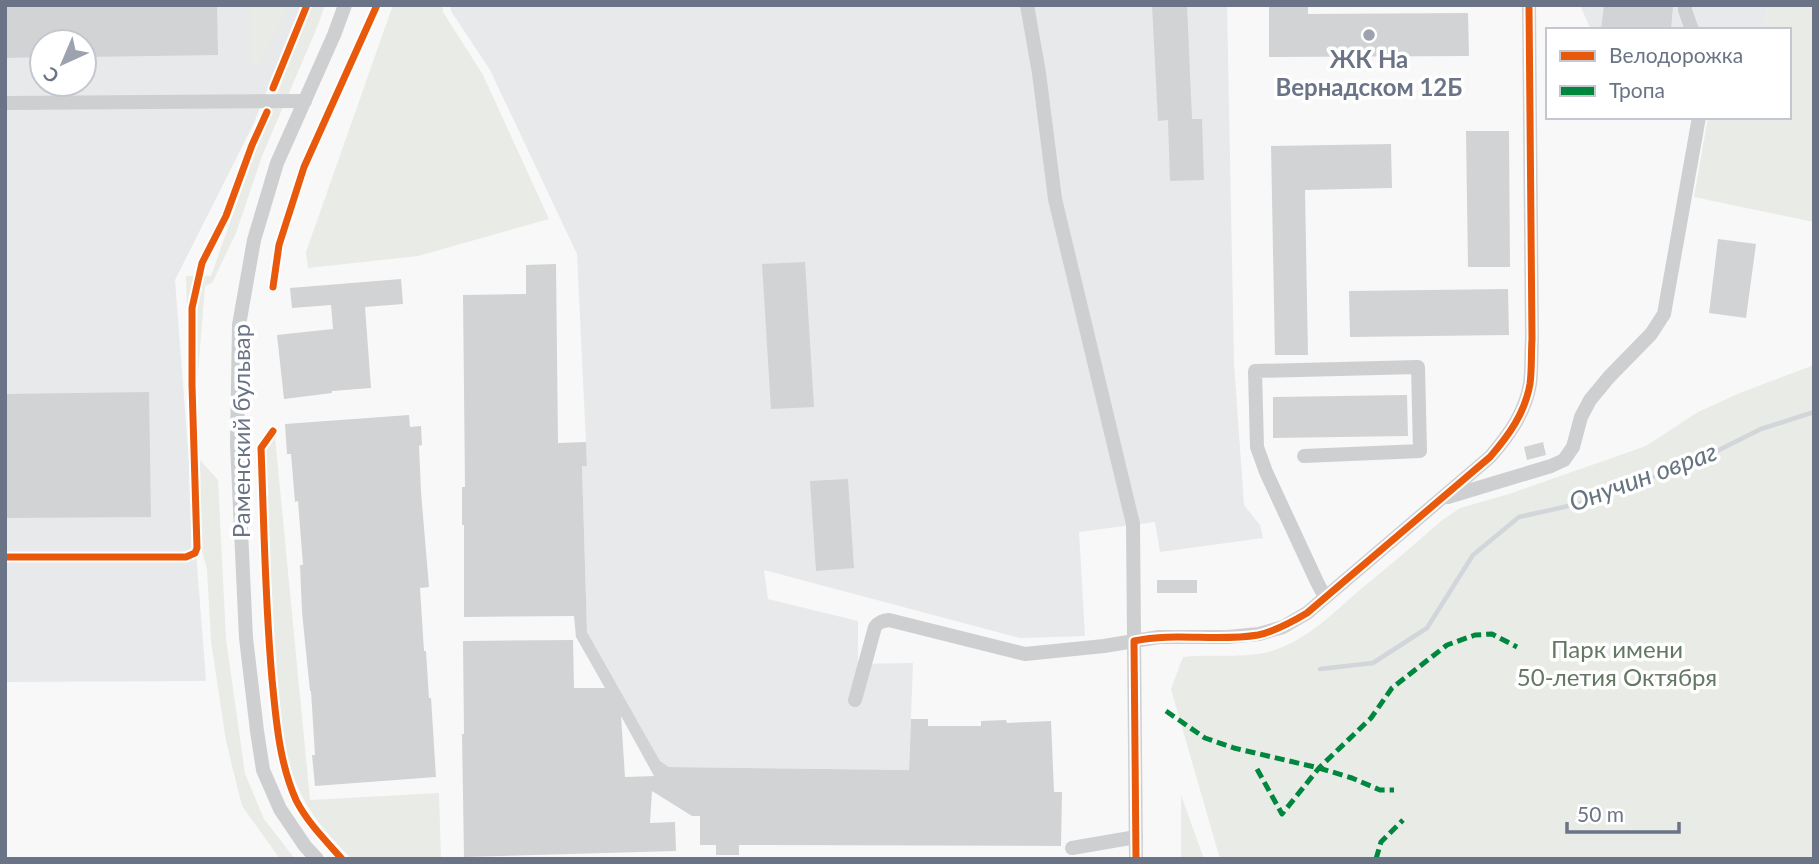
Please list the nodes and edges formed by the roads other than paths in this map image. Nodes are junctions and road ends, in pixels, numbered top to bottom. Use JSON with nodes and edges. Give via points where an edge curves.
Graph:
{"nodes":[{"id":1,"x":345,"y":5,"type":"edge"},
{"id":2,"x":1027,"y":5,"type":"edge"},
{"id":3,"x":1529,"y":5,"type":"edge"},
{"id":4,"x":1685,"y":5,"type":"edge"},
{"id":5,"x":1691,"y":28,"type":"edge"},
{"id":6,"x":304,"y":100,"type":"junction"},
{"id":7,"x":5,"y":103,"type":"edge"},
{"id":8,"x":1699,"y":119,"type":"edge"},
{"id":9,"x":1304,"y":456,"type":"dead end"},
{"id":10,"x":1440,"y":499,"type":"junction"},
{"id":11,"x":1325,"y":597,"type":"junction"},
{"id":12,"x":1134,"y":642,"type":"junction"},
{"id":13,"x":855,"y":700,"type":"dead end"},
{"id":14,"x":1136,"y":837,"type":"junction"},
{"id":15,"x":1072,"y":848,"type":"dead end"},
{"id":16,"x":317,"y":859,"type":"edge"},
{"id":17,"x":1136,"y":859,"type":"edge"}],
"edges":[{"from":1,"to":6,"type":"street","name":"Раменский бульвар"},
{"from":2,"to":12,"type":"street","via":[[1055,199],[1133,524]]},
{"from":3,"to":10,"type":"street","via":[[1530,383],[1522,413],[1507,436],[1490,457]]},
{"from":4,"to":5,"type":"street"},
{"from":6,"to":7,"type":"street"},
{"from":6,"to":16,"type":"street","name":"Раменский бульвар","via":[[276,163],[254,240],[239,325],[237,444],[246,638],[263,770],[280,809]]},
{"from":8,"to":10,"type":"street","via":[[1664,314],[1651,334],[1590,400],[1564,460]]},
{"from":9,"to":11,"type":"street","via":[[1420,451],[1418,367],[1255,371],[1257,447]]},
{"from":10,"to":11,"type":"street"},
{"from":11,"to":12,"type":"street","via":[[1283,627],[1259,635],[1159,637]]},
{"from":12,"to":13,"type":"street","via":[[1026,654],[884,621],[876,627]]},
{"from":12,"to":14,"type":"street"},
{"from":14,"to":15,"type":"street"},
{"from":14,"to":17,"type":"street"}]}
